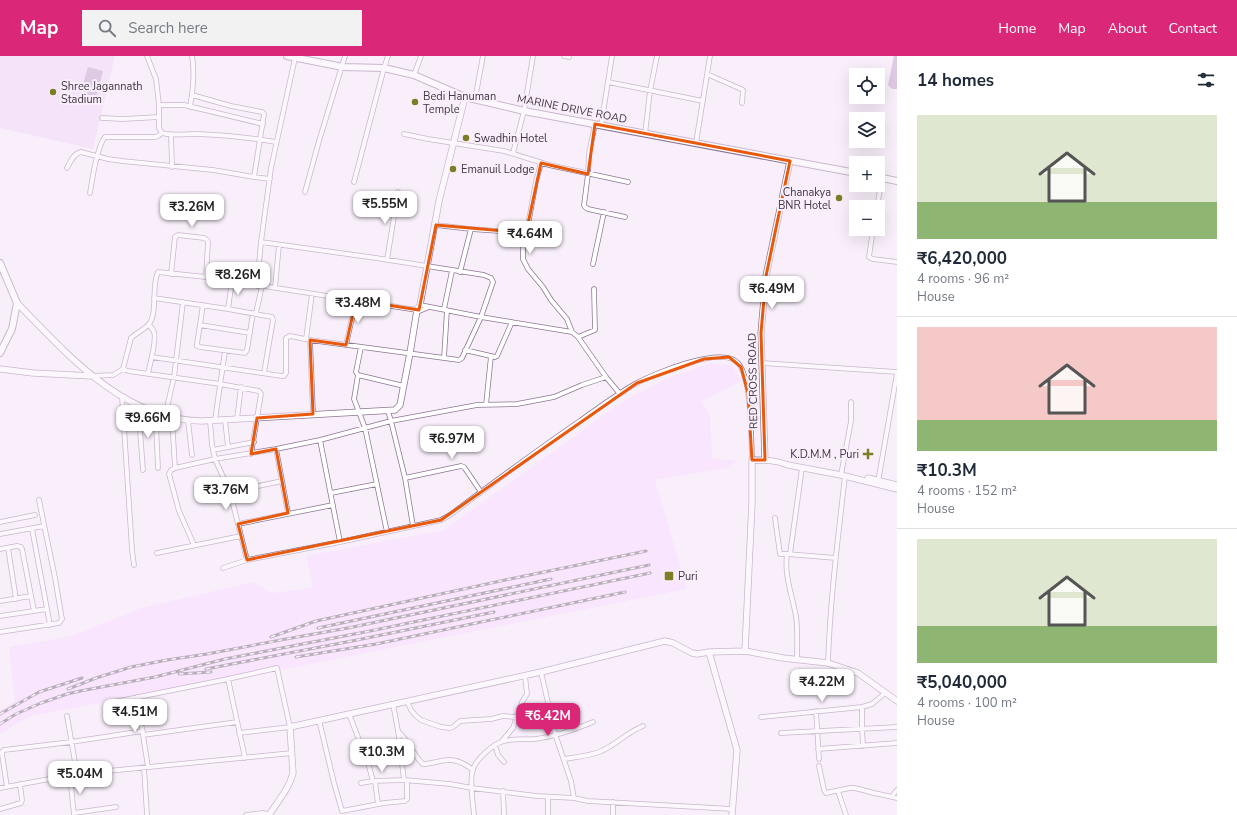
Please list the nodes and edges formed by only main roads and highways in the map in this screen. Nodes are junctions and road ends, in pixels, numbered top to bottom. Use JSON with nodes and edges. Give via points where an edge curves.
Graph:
{"nodes":[{"id":1,"x":287,"y":56,"type":"edge"},
{"id":2,"x":465,"y":97,"type":"junction"},
{"id":3,"x":790,"y":161,"type":"junction"},
{"id":4,"x":849,"y":172,"type":"edge"},
{"id":5,"x":885,"y":179,"type":"edge"},
{"id":6,"x":897,"y":181,"type":"edge"},
{"id":7,"x":0,"y":263,"type":"edge"},
{"id":8,"x":18,"y":304,"type":"junction"},
{"id":9,"x":0,"y":353,"type":"edge"},
{"id":10,"x":0,"y":369,"type":"edge"},
{"id":11,"x":92,"y":376,"type":"junction"},
{"id":12,"x":765,"y":460,"type":"junction"},
{"id":13,"x":780,"y":462,"type":"junction"},
{"id":14,"x":843,"y":474,"type":"junction"},
{"id":15,"x":878,"y":482,"type":"junction"},
{"id":16,"x":897,"y":485,"type":"edge"},
{"id":17,"x":897,"y":488,"type":"edge"},
{"id":18,"x":745,"y":651,"type":"junction"},
{"id":19,"x":709,"y":652,"type":"junction"},
{"id":20,"x":897,"y":701,"type":"edge"},
{"id":21,"x":732,"y":812,"type":"edge"},
{"id":22,"x":269,"y":814,"type":"edge"}],
"edges":[{"from":1,"to":2,"type":"highway","name":"MARINE DRIVE ROAD","via":[[342,67],[384,68],[414,75]]},
{"from":2,"to":3,"type":"highway","name":"MARINE DRIVE ROAD","via":[[524,111]]},
{"from":2,"to":11,"type":"main road","via":[[440,199],[399,408],[388,411],[188,421],[165,416],[122,398]]},
{"from":3,"to":4,"type":"highway","name":"MARINE DRIVE ROAD"},
{"from":3,"to":12,"type":"main road","name":"RED CROSS ROAD","via":[[766,276],[761,333]]},
{"from":5,"to":6,"type":"highway"},
{"from":7,"to":8,"type":"highway"},
{"from":8,"to":9,"type":"highway","via":[[12,329]]},
{"from":8,"to":11,"type":"main road"},
{"from":10,"to":11,"type":"main road"},
{"from":12,"to":13,"type":"main road"},
{"from":12,"to":18,"type":"main road","via":[[752,460]]},
{"from":13,"to":14,"type":"main road"},
{"from":13,"to":14,"type":"main road","via":[[789,461]]},
{"from":14,"to":15,"type":"main road"},
{"from":15,"to":16,"type":"main road"},
{"from":15,"to":17,"type":"main road"},
{"from":18,"to":19,"type":"main road"},
{"from":18,"to":20,"type":"main road","via":[[828,663],[858,673]]},
{"from":19,"to":21,"type":"main road","via":[[737,750]]},
{"from":19,"to":22,"type":"main road","via":[[692,653],[665,642],[525,676],[290,727],[292,779]]}]}
